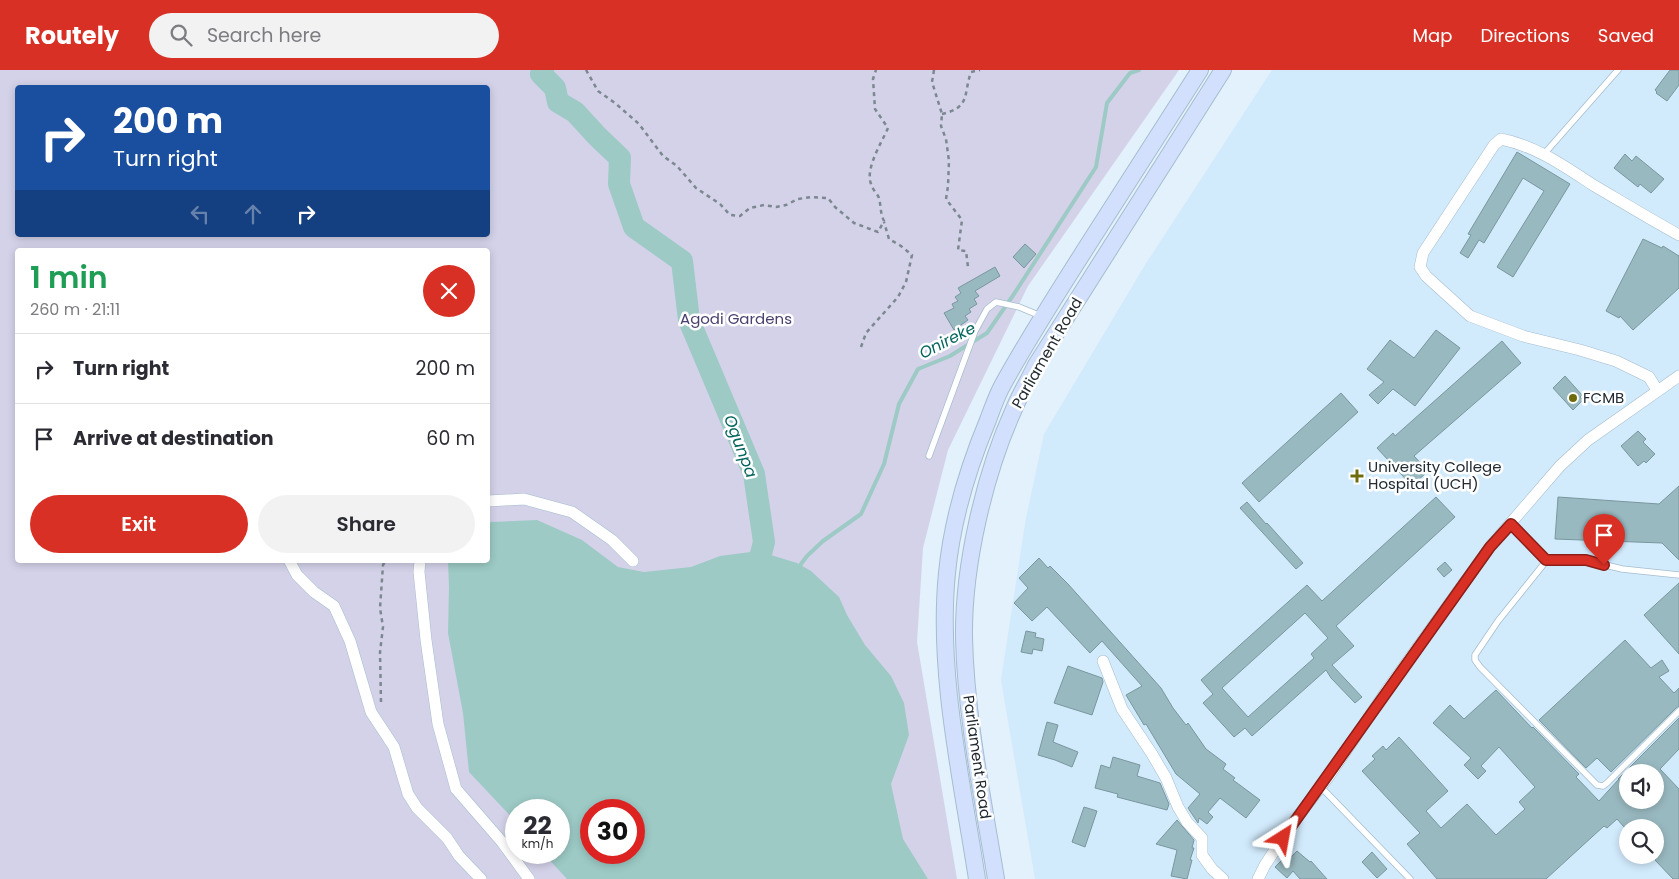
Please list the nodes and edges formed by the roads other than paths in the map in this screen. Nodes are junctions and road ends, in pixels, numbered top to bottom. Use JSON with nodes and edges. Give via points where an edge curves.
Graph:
{"nodes":[{"id":1,"x":1200,"y":70,"type":"edge"},
{"id":2,"x":1223,"y":70,"type":"edge"},
{"id":3,"x":1618,"y":70,"type":"edge"},
{"id":4,"x":1544,"y":154,"type":"junction"},
{"id":5,"x":1679,"y":236,"type":"edge"},
{"id":6,"x":1042,"y":317,"type":"junction"},
{"id":7,"x":1679,"y":376,"type":"edge"},
{"id":8,"x":1657,"y":390,"type":"junction"},
{"id":9,"x":929,"y":456,"type":"dead end"},
{"id":10,"x":490,"y":502,"type":"edge"},
{"id":11,"x":1511,"y":524,"type":"junction"},
{"id":12,"x":1546,"y":560,"type":"junction"},
{"id":13,"x":633,"y":561,"type":"dead end"},
{"id":14,"x":291,"y":563,"type":"edge"},
{"id":15,"x":420,"y":563,"type":"edge"},
{"id":16,"x":1679,"y":575,"type":"edge"},
{"id":17,"x":1103,"y":661,"type":"dead end"},
{"id":18,"x":1679,"y":711,"type":"edge"},
{"id":19,"x":1320,"y":786,"type":"junction"},
{"id":20,"x":480,"y":879,"type":"edge"},
{"id":21,"x":529,"y":879,"type":"edge"},
{"id":22,"x":978,"y":879,"type":"edge"},
{"id":23,"x":996,"y":879,"type":"edge"},
{"id":24,"x":1223,"y":879,"type":"edge"},
{"id":25,"x":1258,"y":879,"type":"edge"},
{"id":26,"x":1410,"y":879,"type":"edge"}],
"edges":[{"from":1,"to":6,"type":"main road","name":"Parliament Road"},
{"from":2,"to":23,"type":"main road","name":"Parliament Road","via":[[1036,365],[997,452],[982,500],[967,589],[964,636],[971,728]]},
{"from":3,"to":4,"type":"lane"},
{"from":4,"to":5,"type":"street"},
{"from":4,"to":8,"type":"street","via":[[1501,139],[1494,145],[1422,253],[1420,267],[1470,316],[1523,336],[1616,361],[1649,378]]},
{"from":6,"to":9,"type":"lane","via":[[996,302],[986,309]]},
{"from":6,"to":22,"type":"main road","name":"Parliament Road","via":[[1000,389],[981,437],[966,480],[947,572],[945,632],[950,705]]},
{"from":7,"to":8,"type":"street"},
{"from":8,"to":11,"type":"street","via":[[1588,440],[1560,466]]},
{"from":10,"to":13,"type":"street","via":[[524,499],[572,512],[612,540]]},
{"from":11,"to":12,"type":"lane"},
{"from":11,"to":19,"type":"street","via":[[1490,547]]},
{"from":12,"to":16,"type":"lane","via":[[1586,560],[1622,569]]},
{"from":12,"to":18,"type":"lane","via":[[1475,656],[1480,667],[1597,785],[1607,783]]},
{"from":14,"to":20,"type":"street","via":[[297,575],[314,592],[334,606],[350,641],[371,712],[394,747],[412,801]]},
{"from":15,"to":21,"type":"street","via":[[438,724],[456,789]]},
{"from":17,"to":24,"type":"street","via":[[1122,708],[1161,770],[1187,822],[1202,838],[1202,855]]},
{"from":19,"to":25,"type":"street"},
{"from":19,"to":26,"type":"lane"}]}
